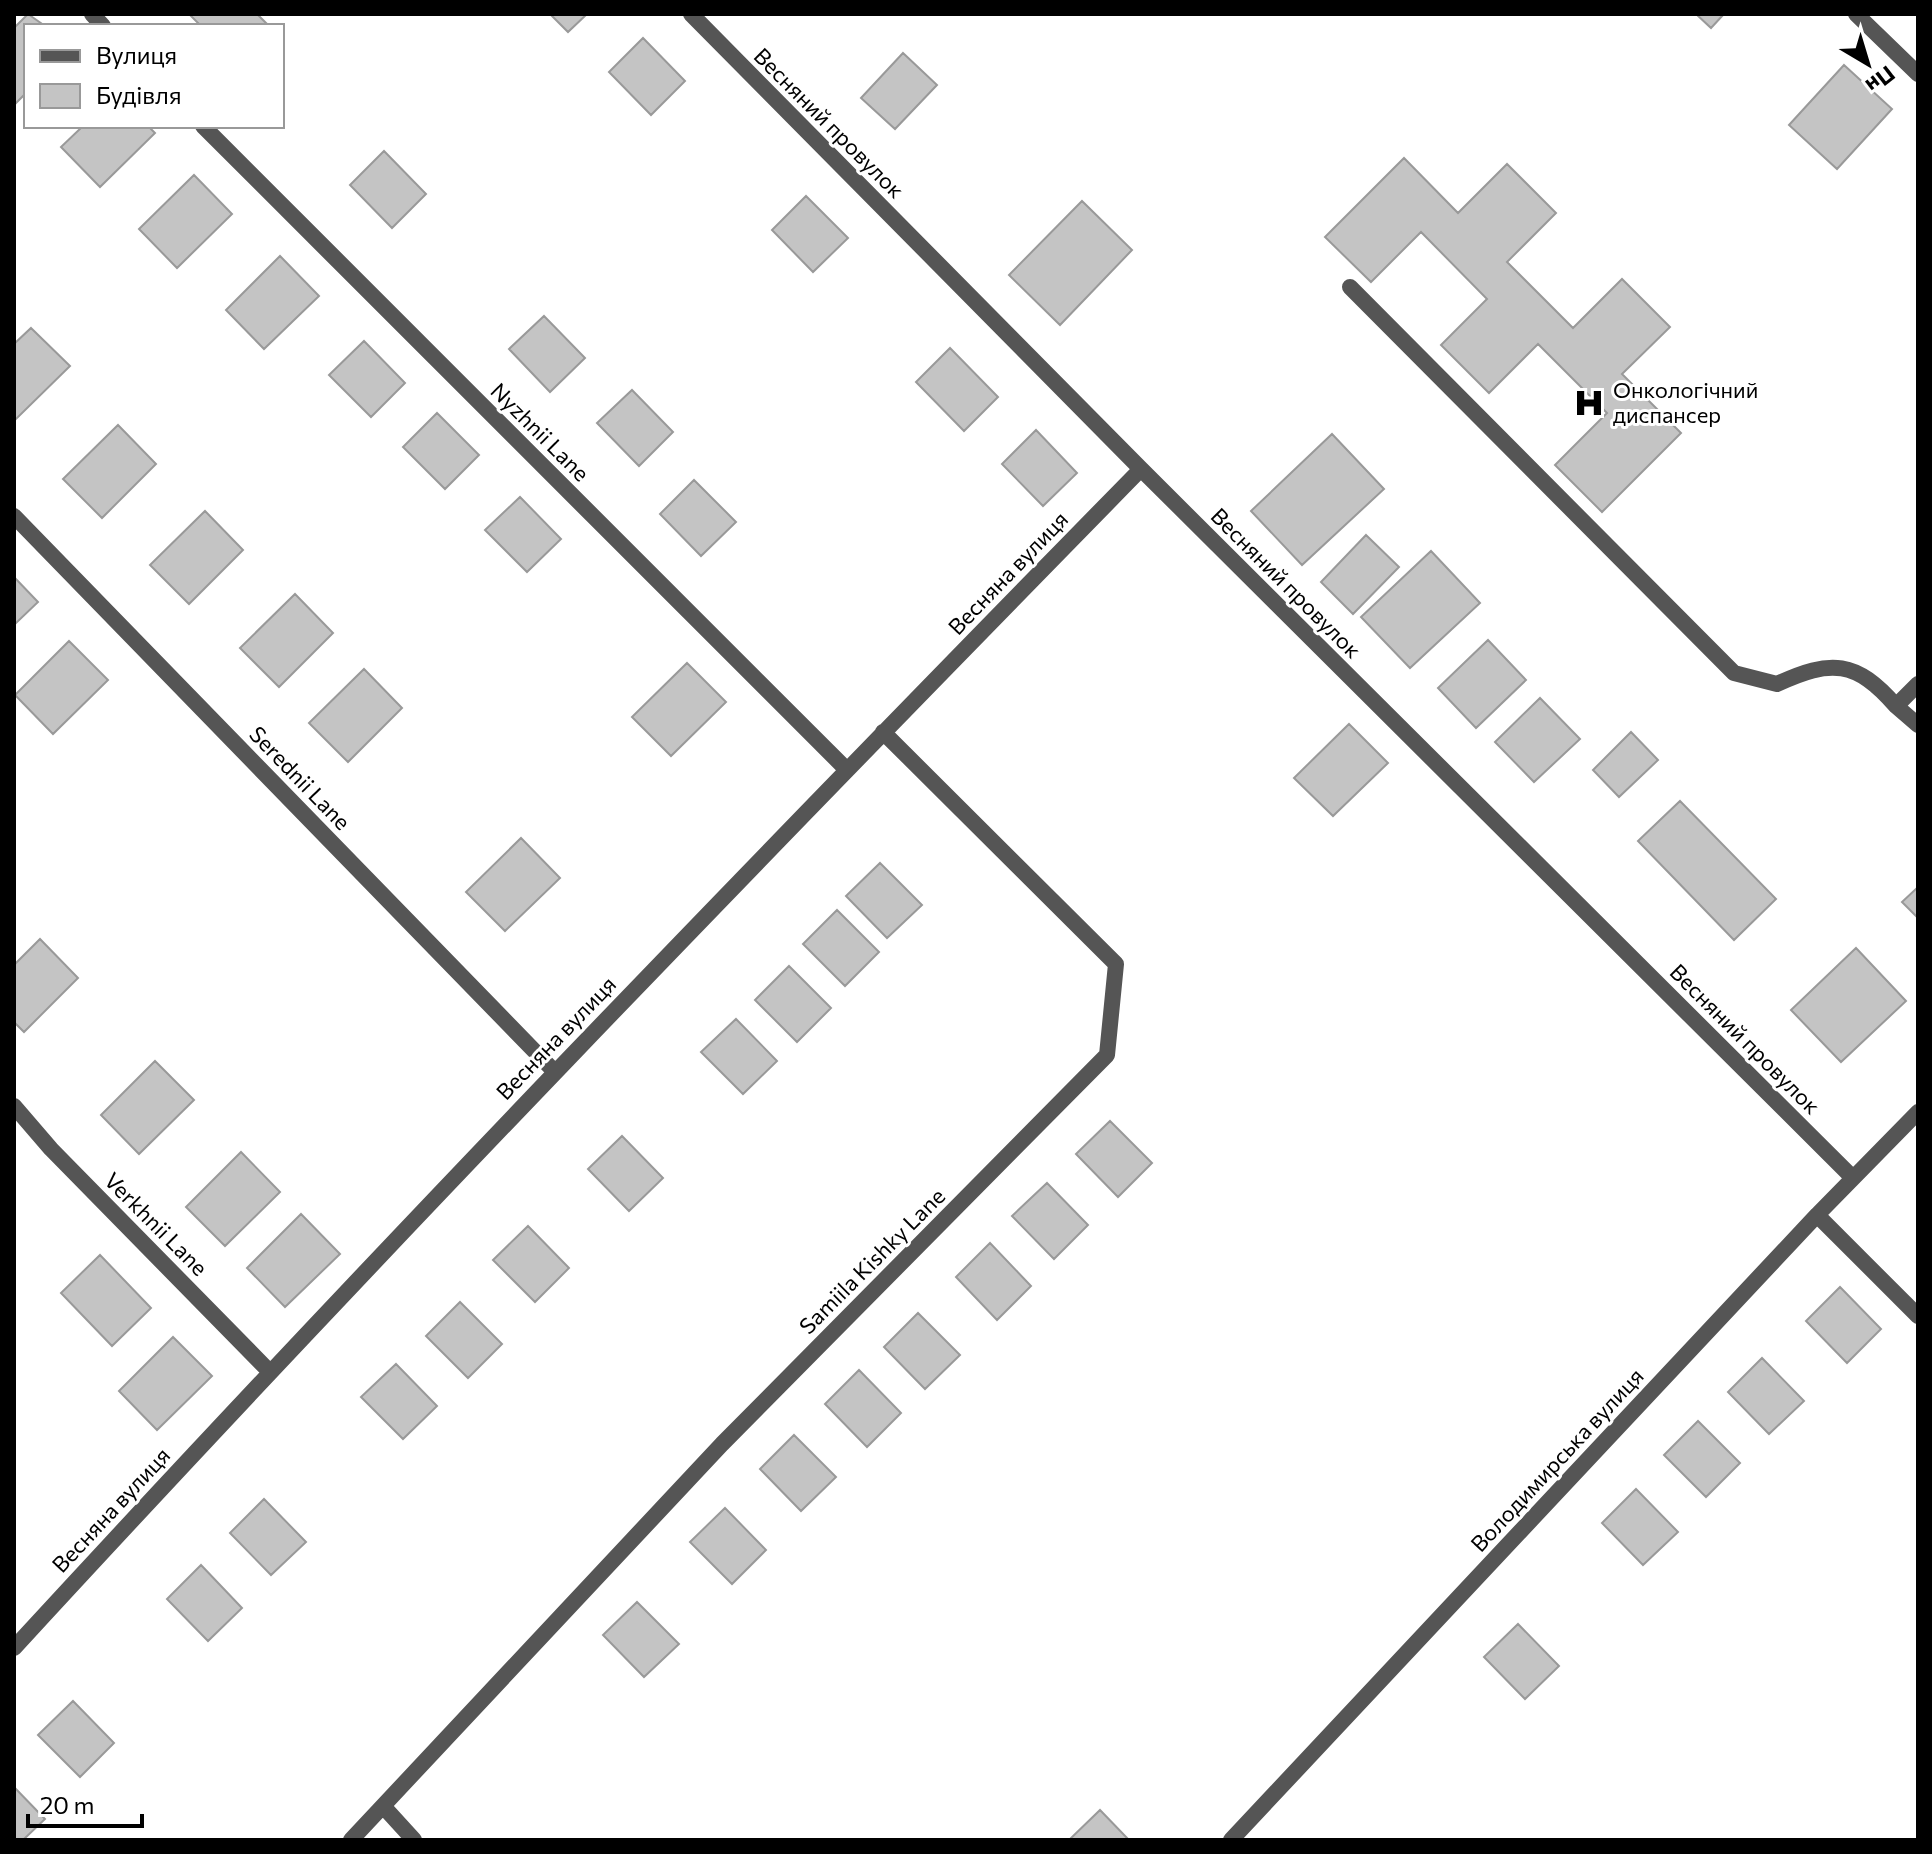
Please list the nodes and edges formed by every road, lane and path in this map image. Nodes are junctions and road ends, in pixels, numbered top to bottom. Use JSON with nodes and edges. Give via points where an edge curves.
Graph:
{"nodes":[{"id":1,"x":691,"y":14,"type":"edge"},
{"id":2,"x":1856,"y":14,"type":"edge"},
{"id":3,"x":1918,"y":74,"type":"edge"},
{"id":4,"x":205,"y":128,"type":"edge"},
{"id":5,"x":1350,"y":287,"type":"dead end"},
{"id":6,"x":1141,"y":469,"type":"junction"},
{"id":7,"x":14,"y":516,"type":"edge"},
{"id":8,"x":1918,"y":684,"type":"edge"},
{"id":9,"x":1896,"y":706,"type":"junction"},
{"id":10,"x":1918,"y":725,"type":"edge"},
{"id":11,"x":883,"y":732,"type":"junction"},
{"id":12,"x":846,"y":769,"type":"junction"},
{"id":13,"x":554,"y":1071,"type":"junction"},
{"id":14,"x":14,"y":1106,"type":"edge"},
{"id":15,"x":1918,"y":1112,"type":"edge"},
{"id":16,"x":1853,"y":1178,"type":"junction"},
{"id":17,"x":1817,"y":1215,"type":"junction"},
{"id":18,"x":1918,"y":1316,"type":"edge"},
{"id":19,"x":269,"y":1371,"type":"junction"},
{"id":20,"x":14,"y":1648,"type":"edge"},
{"id":21,"x":383,"y":1806,"type":"junction"},
{"id":22,"x":351,"y":1840,"type":"edge"},
{"id":23,"x":414,"y":1840,"type":"edge"},
{"id":24,"x":1231,"y":1840,"type":"edge"}],
"edges":[{"from":1,"to":6,"type":"street","name":"Весняний провулок"},
{"from":2,"to":3,"type":"street"},
{"from":4,"to":12,"type":"street","name":"Nyzhnii Lane"},
{"from":5,"to":9,"type":"street","via":[[1734,673],[1777,684],[1806,671],[1855,670],[1875,682]]},
{"from":6,"to":11,"type":"street","name":"Весняна вулиця"},
{"from":6,"to":16,"type":"street","name":"Весняний провулок"},
{"from":7,"to":13,"type":"street","name":"Serednii Lane"},
{"from":8,"to":9,"type":"street"},
{"from":9,"to":10,"type":"street"},
{"from":11,"to":12,"type":"street","name":"Весняна вулиця"},
{"from":11,"to":21,"type":"street","name":"Samiila Kishky Lane","via":[[1116,964],[1107,1055],[722,1444]]},
{"from":12,"to":13,"type":"street","name":"Весняна вулиця"},
{"from":13,"to":19,"type":"street","name":"Весняна вулиця"},
{"from":14,"to":19,"type":"street","name":"Verkhnii Lane"},
{"from":15,"to":16,"type":"street","name":"Володимирська вулиця"},
{"from":16,"to":17,"type":"street","name":"Володимирська вулиця"},
{"from":17,"to":18,"type":"street"},
{"from":17,"to":24,"type":"street","name":"Володимирська вулиця"},
{"from":19,"to":20,"type":"street","name":"Весняна вулиця"},
{"from":21,"to":22,"type":"street","name":"Samiila Kishky Lane"},
{"from":21,"to":23,"type":"street"}]}
